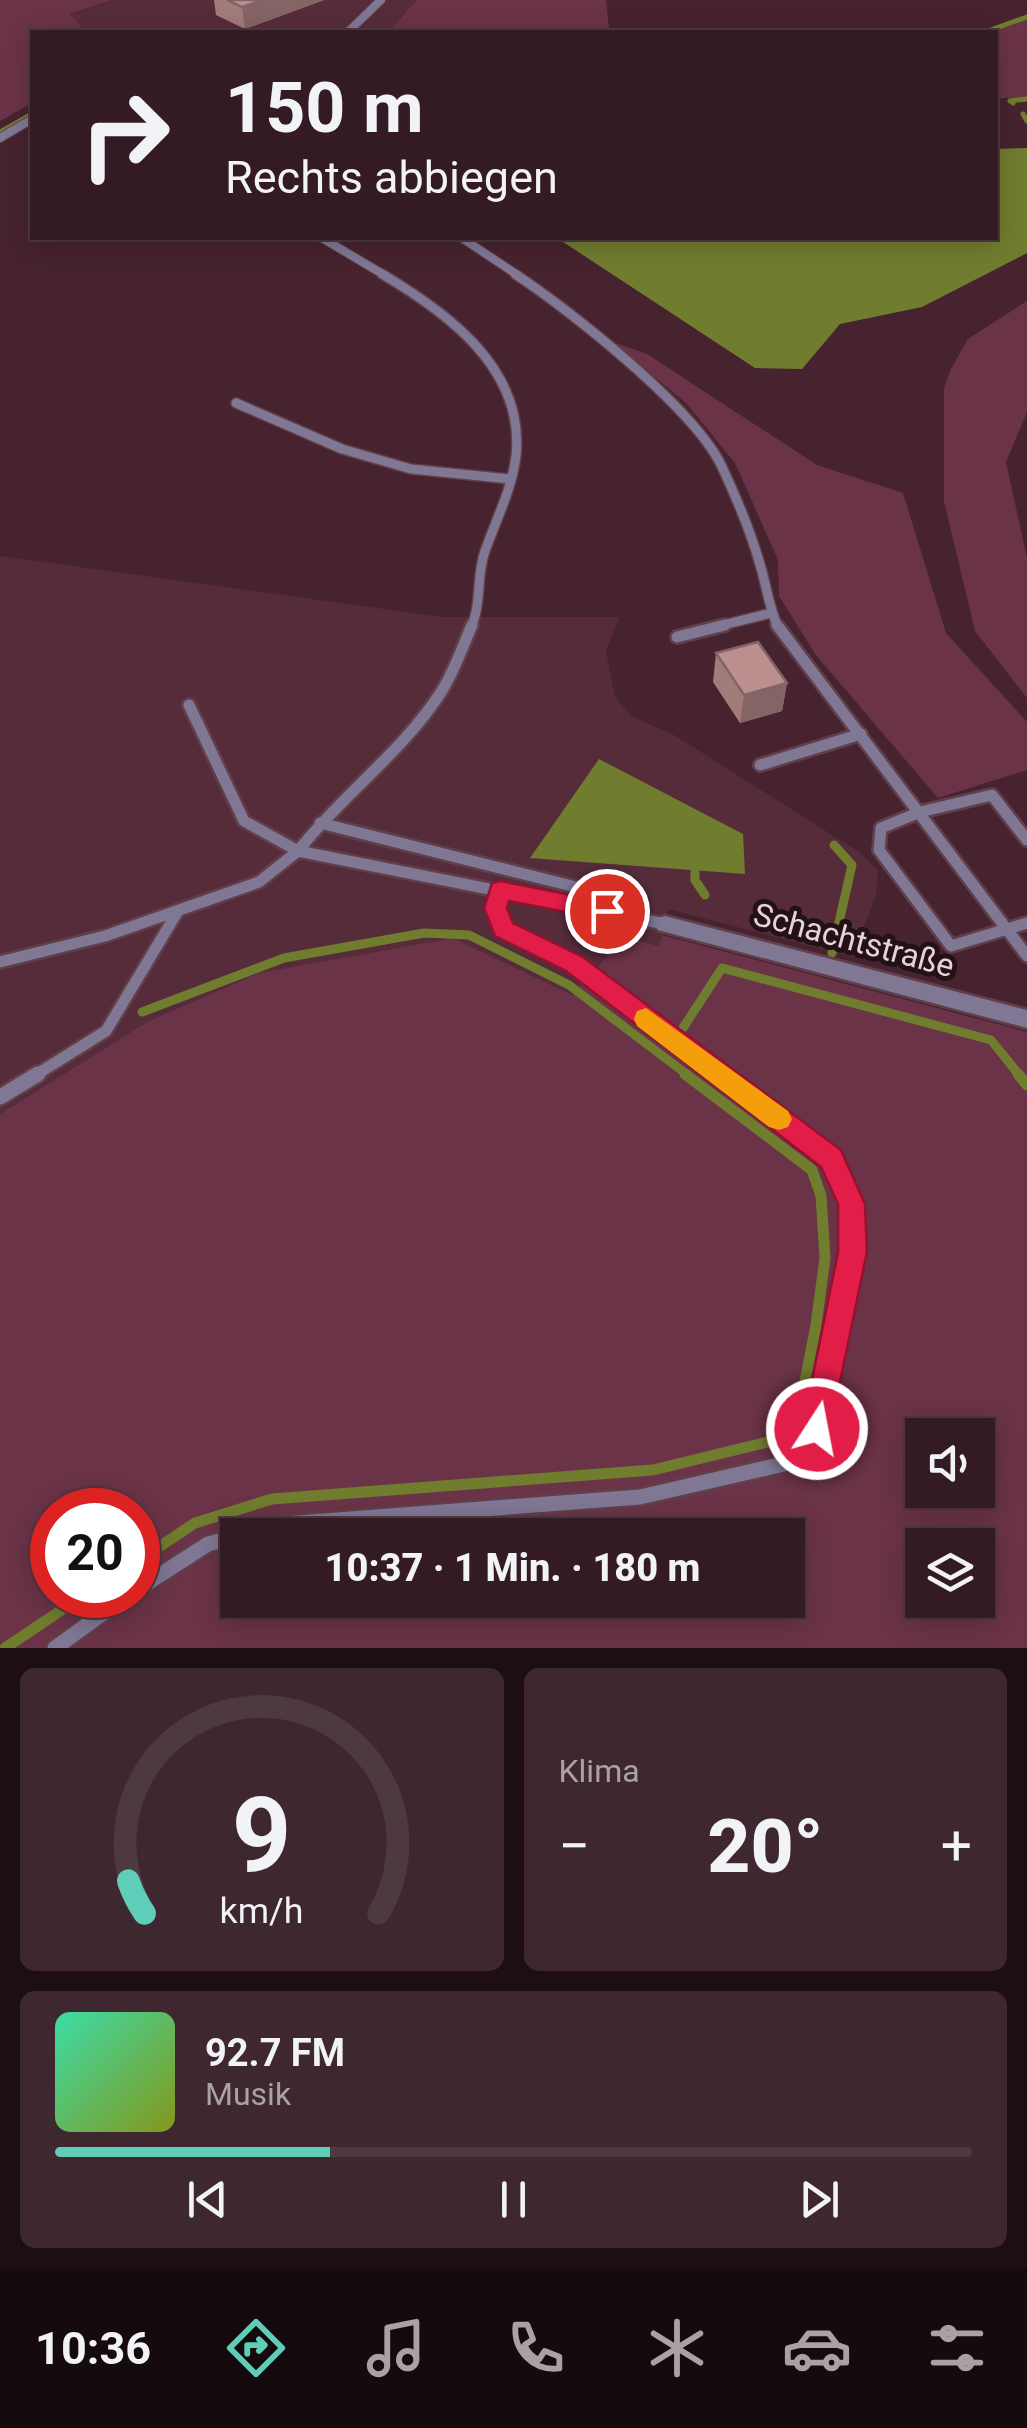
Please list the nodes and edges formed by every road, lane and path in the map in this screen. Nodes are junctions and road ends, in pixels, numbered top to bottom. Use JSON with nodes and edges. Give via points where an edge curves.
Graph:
{"nodes":[{"id":1,"x":381,"y":0,"type":"edge"},
{"id":2,"x":350,"y":30,"type":"edge"},
{"id":3,"x":30,"y":120,"type":"edge"},
{"id":4,"x":0,"y":138,"type":"edge"},
{"id":5,"x":325,"y":240,"type":"edge"},
{"id":6,"x":465,"y":240,"type":"edge"},
{"id":7,"x":236,"y":403,"type":"dead end"},
{"id":8,"x":510,"y":479,"type":"junction"},
{"id":9,"x":771,"y":613,"type":"junction"},
{"id":10,"x":678,"y":637,"type":"dead end"},
{"id":11,"x":189,"y":705,"type":"dead end"},
{"id":12,"x":860,"y":734,"type":"junction"},
{"id":13,"x":760,"y":765,"type":"dead end"},
{"id":14,"x":920,"y":812,"type":"junction"},
{"id":15,"x":320,"y":822,"type":"junction"},
{"id":16,"x":1027,"y":840,"type":"edge"},
{"id":17,"x":298,"y":851,"type":"junction"},
{"id":18,"x":501,"y":890,"type":"junction"},
{"id":19,"x":178,"y":910,"type":"junction"},
{"id":20,"x":654,"y":921,"type":"junction"},
{"id":21,"x":1027,"y":923,"type":"edge"},
{"id":22,"x":1005,"y":931,"type":"junction"},
{"id":23,"x":1027,"y":956,"type":"edge"},
{"id":24,"x":0,"y":962,"type":"edge"},
{"id":25,"x":1027,"y":1019,"type":"edge"},
{"id":26,"x":0,"y":1097,"type":"edge"},
{"id":27,"x":364,"y":1518,"type":"edge"},
{"id":28,"x":220,"y":1541,"type":"edge"},
{"id":29,"x":160,"y":1575,"type":"edge"},
{"id":30,"x":96,"y":1618,"type":"edge"},
{"id":31,"x":55,"y":1648,"type":"edge"}],
"edges":[{"from":1,"to":2,"type":"lane"},
{"from":3,"to":4,"type":"lane"},
{"from":5,"to":8,"type":"lane","via":[[468,334],[508,389],[516,454]]},
{"from":6,"to":9,"type":"lane","via":[[560,306],[699,432],[721,464]]},
{"from":7,"to":8,"type":"lane","via":[[411,469]]},
{"from":8,"to":15,"type":"lane","via":[[483,555],[474,619],[443,688]]},
{"from":9,"to":10,"type":"lane"},
{"from":9,"to":12,"type":"lane","via":[[783,638]]},
{"from":11,"to":17,"type":"lane","via":[[244,822]]},
{"from":12,"to":13,"type":"lane"},
{"from":12,"to":14,"type":"lane"},
{"from":14,"to":16,"type":"lane","via":[[992,795]]},
{"from":14,"to":22,"type":"lane"},
{"from":14,"to":22,"type":"lane","via":[[881,828],[879,850],[951,946]]},
{"from":15,"to":17,"type":"lane"},
{"from":15,"to":20,"type":"lane","via":[[576,888]]},
{"from":17,"to":18,"type":"lane"},
{"from":17,"to":19,"type":"lane","via":[[260,882]]},
{"from":18,"to":20,"type":"lane"},
{"from":18,"to":27,"type":"lane","via":[[496,908],[504,930],[575,964],[831,1159],[852,1204],[852,1252],[817,1429],[788,1463],[640,1497]]},
{"from":19,"to":24,"type":"lane"},
{"from":19,"to":26,"type":"lane","via":[[106,1031]]},
{"from":20,"to":25,"type":"street","name":"Schachtstraße"},
{"from":21,"to":22,"type":"lane"},
{"from":22,"to":23,"type":"lane"},
{"from":28,"to":29,"type":"lane"},
{"from":30,"to":31,"type":"lane"}]}
